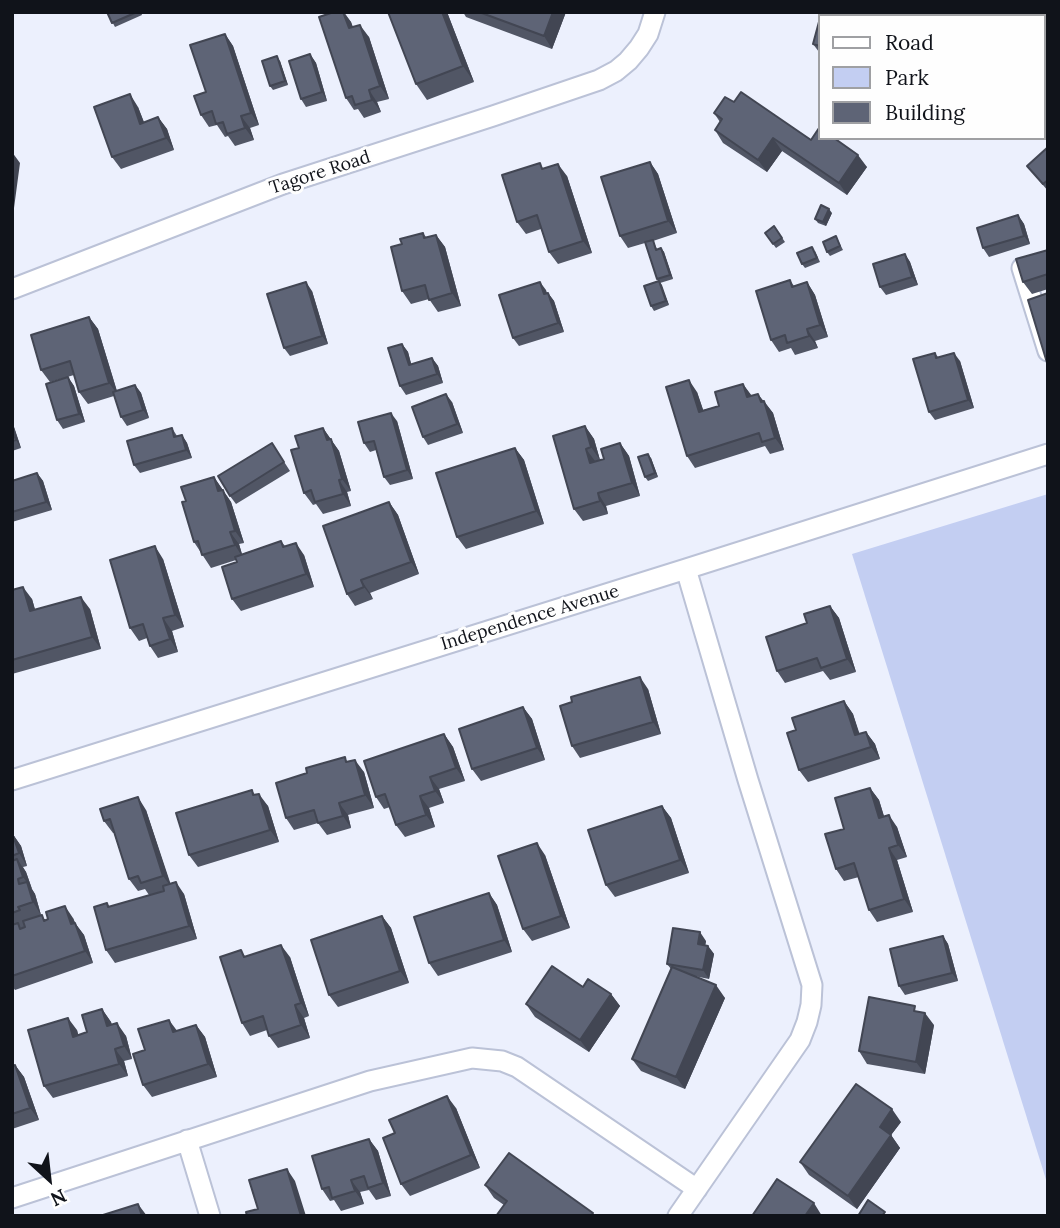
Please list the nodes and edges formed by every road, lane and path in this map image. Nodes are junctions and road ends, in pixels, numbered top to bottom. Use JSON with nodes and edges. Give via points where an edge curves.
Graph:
{"nodes":[{"id":1,"x":655,"y":12,"type":"edge"},
{"id":2,"x":1022,"y":268,"type":"edge"},
{"id":3,"x":12,"y":289,"type":"edge"},
{"id":4,"x":1048,"y":351,"type":"edge"},
{"id":5,"x":1048,"y":454,"type":"edge"},
{"id":6,"x":686,"y":569,"type":"junction"},
{"id":7,"x":12,"y":780,"type":"edge"},
{"id":8,"x":187,"y":1140,"type":"junction"},
{"id":9,"x":697,"y":1189,"type":"junction"},
{"id":10,"x":12,"y":1198,"type":"edge"},
{"id":11,"x":210,"y":1216,"type":"edge"},
{"id":12,"x":678,"y":1216,"type":"edge"}],
"edges":[{"from":1,"to":3,"type":"street","name":"Tagore Road","via":[[648,34],[628,61],[600,80],[283,184]]},
{"from":2,"to":4,"type":"street"},
{"from":5,"to":6,"type":"street","name":"Independence Avenue"},
{"from":6,"to":7,"type":"street","name":"Independence Avenue"},
{"from":6,"to":9,"type":"street","via":[[812,985],[800,1040]]},
{"from":8,"to":9,"type":"street","via":[[370,1081],[472,1058],[488,1059],[517,1067]]},
{"from":8,"to":10,"type":"street"},
{"from":8,"to":11,"type":"street"},
{"from":9,"to":12,"type":"street"}]}
